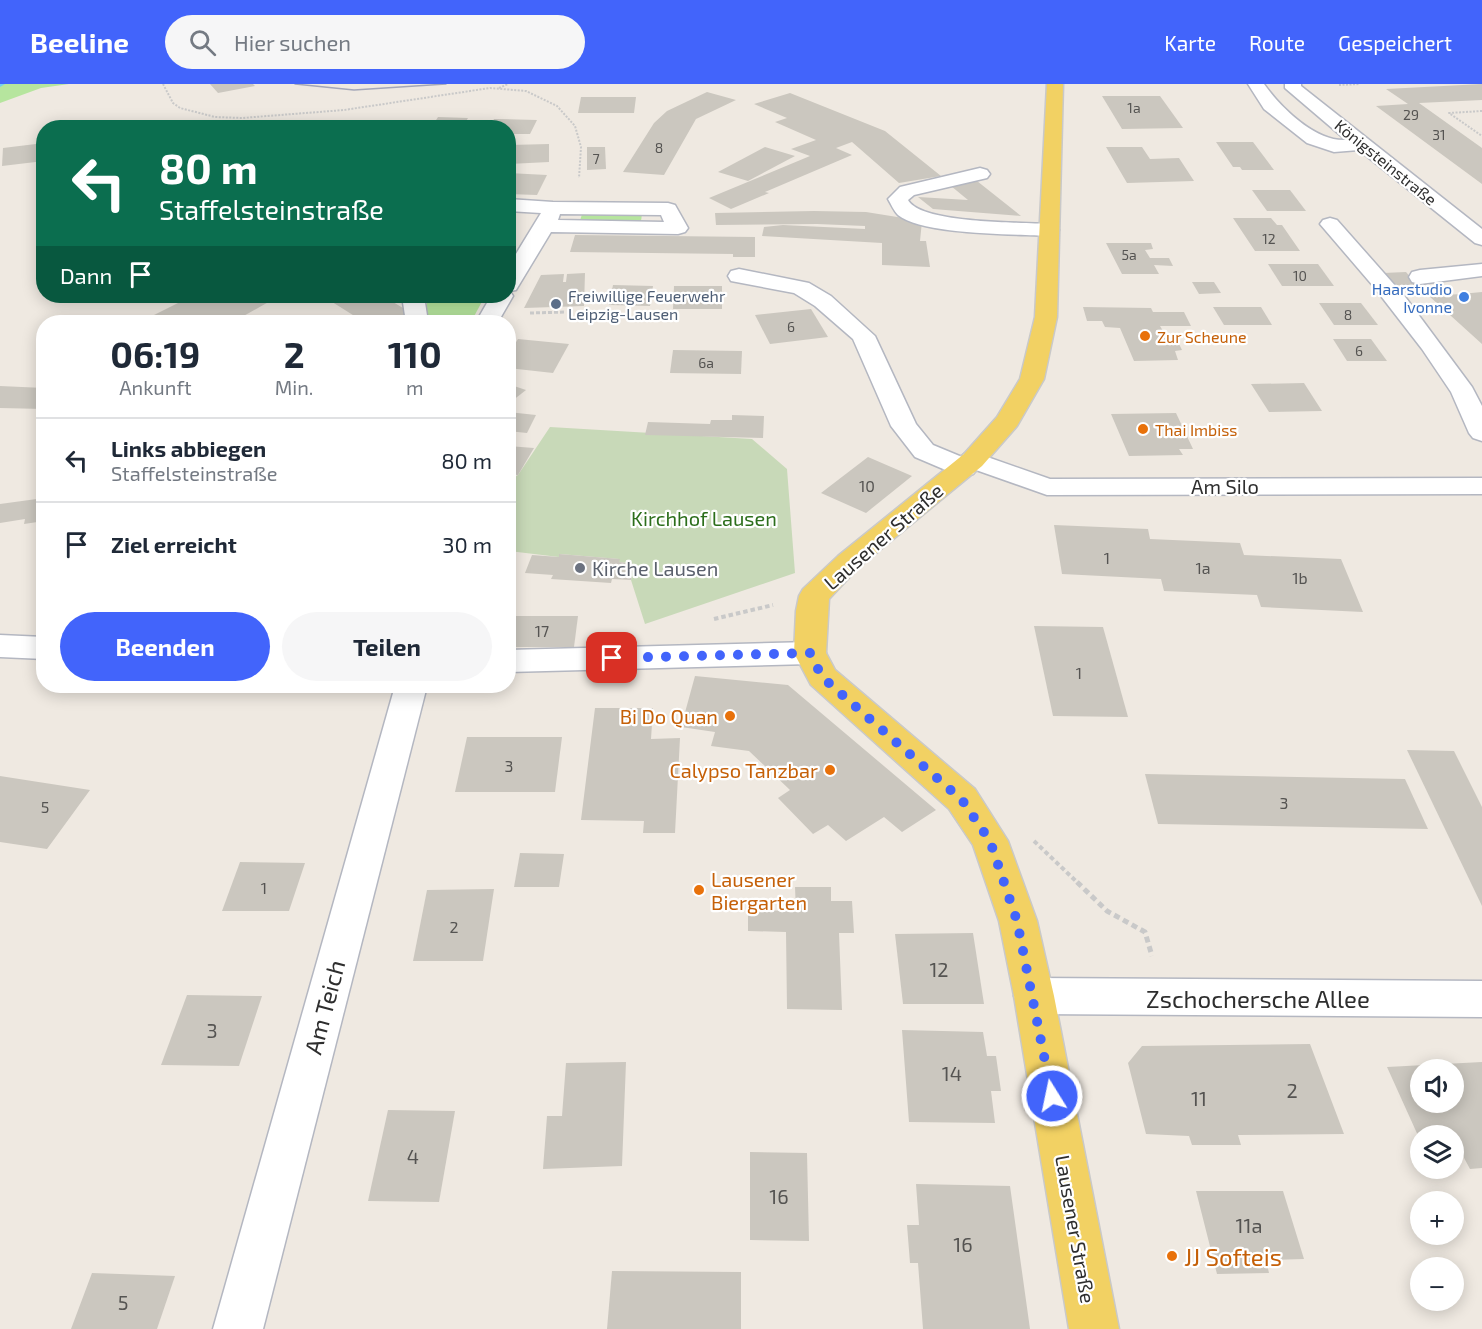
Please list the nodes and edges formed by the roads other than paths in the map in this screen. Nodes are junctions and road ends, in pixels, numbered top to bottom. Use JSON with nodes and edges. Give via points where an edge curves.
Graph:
{"nodes":[{"id":1,"x":1055,"y":84,"type":"edge"},
{"id":2,"x":1256,"y":84,"type":"edge"},
{"id":3,"x":1293,"y":84,"type":"edge"},
{"id":4,"x":1364,"y":144,"type":"junction"},
{"id":5,"x":980,"y":174,"type":"dead end"},
{"id":6,"x":516,"y":207,"type":"edge"},
{"id":7,"x":549,"y":217,"type":"junction"},
{"id":8,"x":1330,"y":224,"type":"dead end"},
{"id":9,"x":1049,"y":230,"type":"junction"},
{"id":10,"x":1482,"y":239,"type":"edge"},
{"id":11,"x":1482,"y":270,"type":"edge"},
{"id":12,"x":516,"y":273,"type":"edge"},
{"id":13,"x":739,"y":276,"type":"dead end"},
{"id":14,"x":1420,"y":277,"type":"dead end"},
{"id":15,"x":516,"y":287,"type":"edge"},
{"id":16,"x":534,"y":288,"type":"dead end"},
{"id":17,"x":1482,"y":433,"type":"edge"},
{"id":18,"x":968,"y":464,"type":"junction"},
{"id":19,"x":1482,"y":486,"type":"edge"},
{"id":20,"x":0,"y":646,"type":"edge"},
{"id":21,"x":36,"y":648,"type":"edge"},
{"id":22,"x":810,"y":653,"type":"junction"},
{"id":23,"x":516,"y":661,"type":"edge"},
{"id":24,"x":409,"y":693,"type":"edge"},
{"id":25,"x":1034,"y":996,"type":"junction"},
{"id":26,"x":1482,"y":999,"type":"edge"},
{"id":27,"x":238,"y":1329,"type":"edge"},
{"id":28,"x":1094,"y":1329,"type":"edge"}],
"edges":[{"from":1,"to":9,"type":"main road","name":"Lausener Straße"},
{"from":2,"to":4,"type":"street","via":[[1270,105],[1312,139],[1334,146]]},
{"from":3,"to":4,"type":"street","name":"Königsteinstraße","via":[[1293,88]]},
{"from":4,"to":10,"type":"street","name":"Königsteinstraße"},
{"from":5,"to":9,"type":"street","via":[[907,191],[898,200],[904,210],[926,218]]},
{"from":6,"to":7,"type":"street"},
{"from":7,"to":7,"type":"street","via":[[678,228],[668,209],[576,208]]},
{"from":7,"to":12,"type":"street"},
{"from":8,"to":17,"type":"street","via":[[1381,279],[1462,390]]},
{"from":9,"to":18,"type":"main road","name":"Lausener Straße","via":[[1046,317],[1032,379],[1008,421]]},
{"from":11,"to":14,"type":"street"},
{"from":13,"to":18,"type":"street","name":"Am Silo","via":[[801,288],[823,301],[863,336],[904,426],[924,451]]},
{"from":15,"to":16,"type":"street"},
{"from":18,"to":19,"type":"street","name":"Am Silo","via":[[1047,487]]},
{"from":18,"to":22,"type":"main road","name":"Lausener Straße","via":[[848,562],[814,596]]},
{"from":20,"to":21,"type":"street"},
{"from":22,"to":23,"type":"street"},
{"from":22,"to":25,"type":"main road","name":"Lausener Straße","via":[[822,677],[962,800],[990,841],[1017,921]]},
{"from":24,"to":27,"type":"street","name":"Am Teich"},
{"from":25,"to":26,"type":"street","name":"Zschochersche Allee"},
{"from":25,"to":28,"type":"main road","name":"Lausener Straße"}]}
